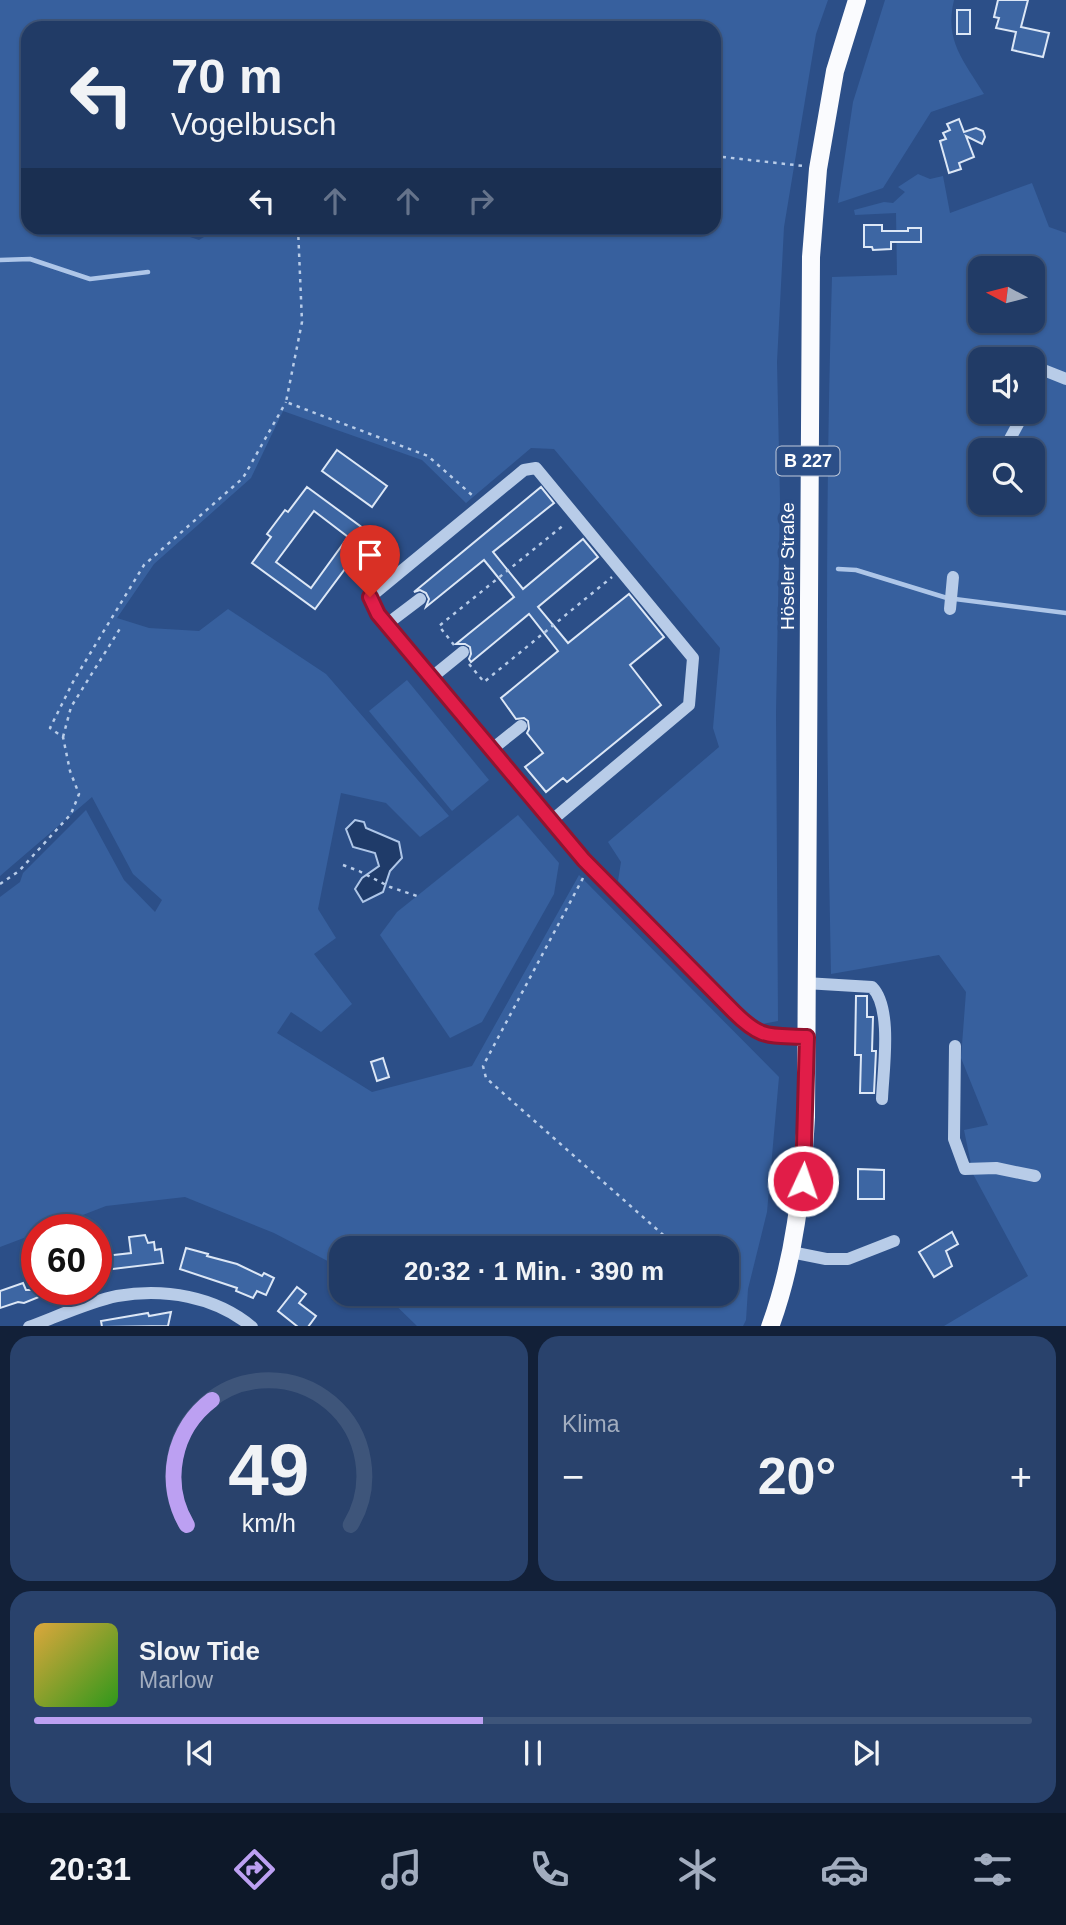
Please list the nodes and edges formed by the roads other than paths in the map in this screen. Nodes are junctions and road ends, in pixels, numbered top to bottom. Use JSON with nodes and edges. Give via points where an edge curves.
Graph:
{"nodes":[{"id":1,"x":857,"y":0,"type":"edge"},
{"id":2,"x":1045,"y":372,"type":"edge"},
{"id":3,"x":1066,"y":379,"type":"edge"},
{"id":4,"x":953,"y":577,"type":"dead end"},
{"id":5,"x":420,"y":599,"type":"dead end"},
{"id":6,"x":950,"y":609,"type":"dead end"},
{"id":7,"x":387,"y":624,"type":"junction"},
{"id":8,"x":462,"y":652,"type":"road end"},
{"id":9,"x":431,"y":678,"type":"junction"},
{"id":10,"x":521,"y":726,"type":"dead end"},
{"id":11,"x":491,"y":750,"type":"junction"},
{"id":12,"x":551,"y":821,"type":"junction"},
{"id":13,"x":805,"y":983,"type":"junction"},
{"id":14,"x":807,"y":1037,"type":"junction"},
{"id":15,"x":954,"y":1046,"type":"dead end"},
{"id":16,"x":883,"y":1099,"type":"dead end"},
{"id":17,"x":1035,"y":1176,"type":"dead end"},
{"id":18,"x":894,"y":1241,"type":"dead end"},
{"id":19,"x":791,"y":1252,"type":"junction"},
{"id":20,"x":29,"y":1326,"type":"edge"},
{"id":21,"x":252,"y":1326,"type":"edge"},
{"id":22,"x":770,"y":1326,"type":"edge"}],
"edges":[{"from":1,"to":13,"type":"main road","name":"Höseler Straße","number":"B 227","via":[[835,71],[818,169],[811,257]]},
{"from":2,"to":3,"type":"street"},
{"from":4,"to":6,"type":"street"},
{"from":5,"to":7,"type":"street"},
{"from":7,"to":9,"type":"street"},
{"from":7,"to":12,"type":"street","via":[[370,597],[524,470],[536,468],[693,657],[688,705]]},
{"from":8,"to":9,"type":"street"},
{"from":9,"to":11,"type":"street"},
{"from":10,"to":11,"type":"street"},
{"from":11,"to":12,"type":"street"},
{"from":12,"to":14,"type":"street","via":[[589,866],[752,1030]]},
{"from":13,"to":14,"type":"main road","number":"B 227"},
{"from":13,"to":16,"type":"street","via":[[872,987],[879,994],[885,1016]]},
{"from":14,"to":19,"type":"main road","number":"B 227","via":[[803,1181]]},
{"from":15,"to":17,"type":"street","via":[[954,1139],[965,1169],[996,1168]]},
{"from":18,"to":19,"type":"street","via":[[848,1259]]},
{"from":19,"to":22,"type":"main road","number":"B 227"},
{"from":20,"to":21,"type":"street","via":[[116,1296],[163,1292],[205,1300]]}]}
